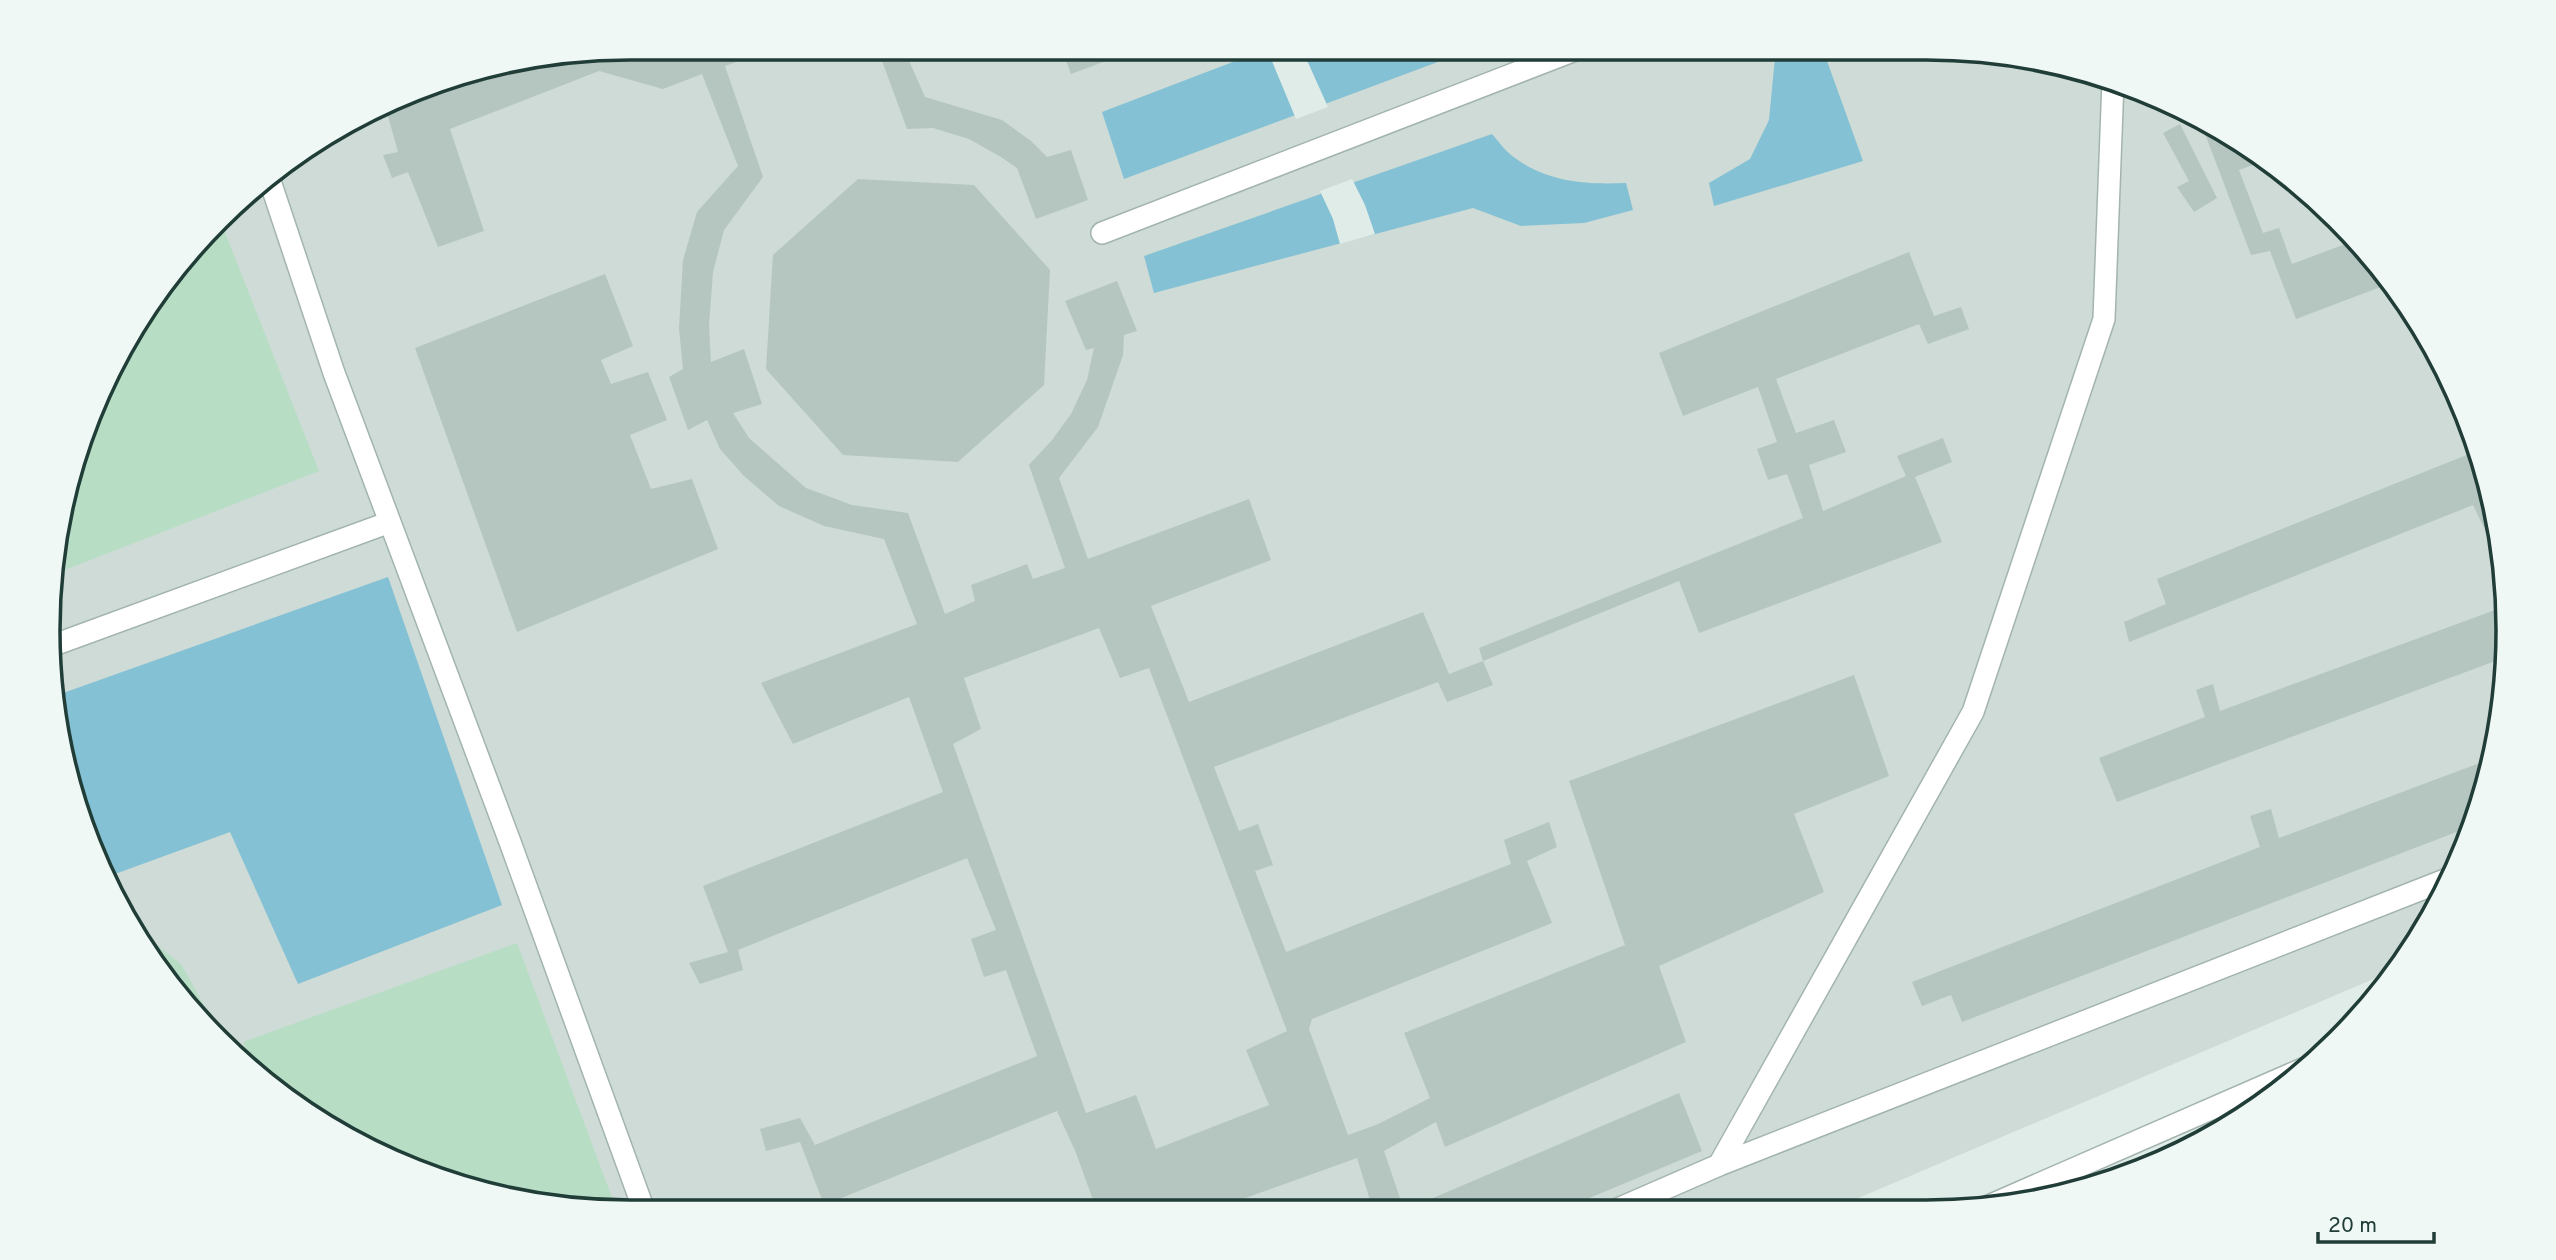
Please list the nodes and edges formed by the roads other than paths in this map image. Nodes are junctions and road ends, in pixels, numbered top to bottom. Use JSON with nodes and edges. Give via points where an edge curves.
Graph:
{"nodes":[{"id":1,"x":1549,"y":60,"type":"edge"},
{"id":2,"x":2113,"y":91,"type":"edge"},
{"id":3,"x":272,"y":186,"type":"edge"},
{"id":4,"x":1102,"y":233,"type":"dead end"},
{"id":5,"x":390,"y":522,"type":"junction"},
{"id":6,"x":60,"y":643,"type":"edge"},
{"id":7,"x":2438,"y":883,"type":"edge"},
{"id":8,"x":2276,"y":1081,"type":"edge"},
{"id":9,"x":1719,"y":1165,"type":"junction"},
{"id":10,"x":2018,"y":1193,"type":"edge"},
{"id":11,"x":640,"y":1200,"type":"edge"},
{"id":12,"x":1639,"y":1200,"type":"edge"}],
"edges":[{"from":1,"to":4,"type":"street"},
{"from":2,"to":9,"type":"street","via":[[2104,319],[1973,712]]},
{"from":3,"to":5,"type":"street"},
{"from":5,"to":6,"type":"street"},
{"from":5,"to":11,"type":"street"},
{"from":7,"to":9,"type":"street"},
{"from":8,"to":10,"type":"street"},
{"from":9,"to":12,"type":"street"}]}
